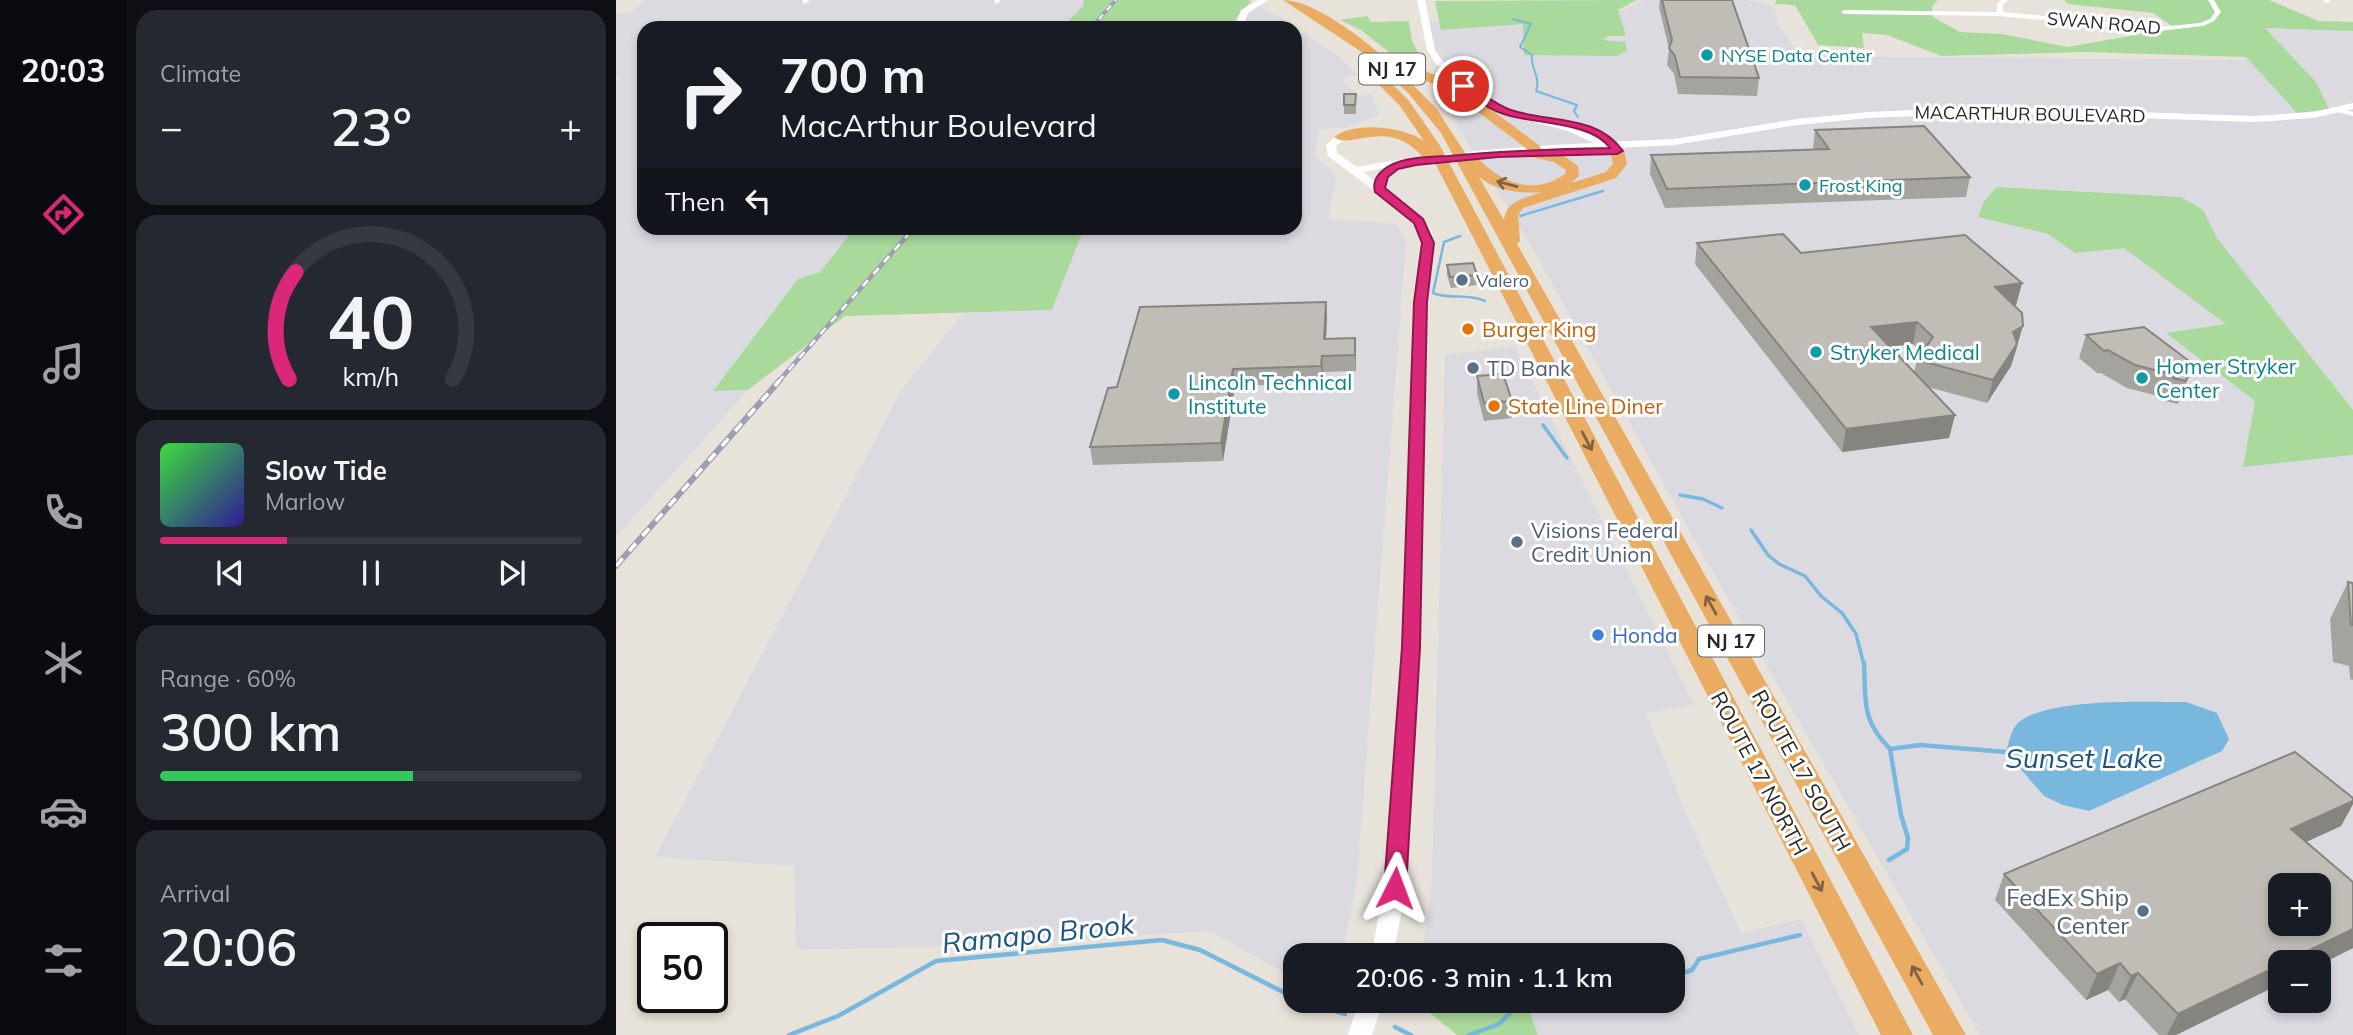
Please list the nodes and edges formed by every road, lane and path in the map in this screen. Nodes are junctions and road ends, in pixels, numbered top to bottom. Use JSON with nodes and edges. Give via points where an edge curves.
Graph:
{"nodes":[{"id":1,"x":1266,"y":0,"type":"edge"},
{"id":2,"x":1288,"y":0,"type":"edge"},
{"id":3,"x":1302,"y":0,"type":"edge"},
{"id":4,"x":1421,"y":0,"type":"edge"},
{"id":5,"x":2005,"y":0,"type":"edge"},
{"id":6,"x":2211,"y":0,"type":"edge"},
{"id":7,"x":1844,"y":12,"type":"dead end"},
{"id":8,"x":1312,"y":13,"type":"junction"},
{"id":9,"x":2000,"y":13,"type":"junction"},
{"id":10,"x":1241,"y":21,"type":"edge"},
{"id":11,"x":1302,"y":21,"type":"edge"},
{"id":12,"x":1302,"y":21,"type":"edge"},
{"id":13,"x":1373,"y":53,"type":"junction"},
{"id":14,"x":1392,"y":90,"type":"junction"},
{"id":15,"x":2353,"y":106,"type":"edge"},
{"id":16,"x":2341,"y":110,"type":"junction"},
{"id":17,"x":2090,"y":113,"type":"junction"},
{"id":18,"x":2148,"y":116,"type":"junction"},
{"id":19,"x":2353,"y":116,"type":"edge"},
{"id":20,"x":1531,"y":118,"type":"junction"},
{"id":21,"x":2042,"y":118,"type":"junction"},
{"id":22,"x":2103,"y":121,"type":"junction"},
{"id":23,"x":1577,"y":130,"type":"junction"},
{"id":24,"x":1342,"y":137,"type":"junction"},
{"id":25,"x":1454,"y":143,"type":"junction"},
{"id":26,"x":1574,"y":147,"type":"junction"},
{"id":27,"x":1612,"y":147,"type":"junction"},
{"id":28,"x":1536,"y":151,"type":"junction"},
{"id":29,"x":1334,"y":156,"type":"junction"},
{"id":30,"x":1392,"y":165,"type":"junction"},
{"id":31,"x":1357,"y":174,"type":"junction"},
{"id":32,"x":1379,"y":189,"type":"junction"},
{"id":33,"x":1460,"y":195,"type":"junction"},
{"id":34,"x":1513,"y":247,"type":"junction"},
{"id":35,"x":1384,"y":943,"type":"edge"},
{"id":36,"x":1367,"y":1013,"type":"edge"},
{"id":37,"x":1360,"y":1035,"type":"edge"},
{"id":38,"x":1896,"y":1035,"type":"edge"},
{"id":39,"x":1950,"y":1035,"type":"edge"}],
"edges":[{"from":1,"to":10,"type":"main road","via":[[1244,12]]},
{"from":1,"to":11,"type":"highway","number":"NJ 17"},
{"from":2,"to":8,"type":"highway","number":"NJ 17"},
{"from":3,"to":8,"type":"highway"},
{"from":4,"to":20,"type":"main road","via":[[1428,44],[1438,62],[1485,102]]},
{"from":5,"to":9,"type":"street"},
{"from":6,"to":9,"type":"street","name":"SWAN ROAD","via":[[2218,12],[2212,20],[2172,29]]},
{"from":7,"to":9,"type":"street","name":"SWAN ROAD"},
{"from":8,"to":13,"type":"highway","number":"NJ 17"},
{"from":12,"to":14,"type":"highway","number":"NJ 17","via":[[1339,43]]},
{"from":13,"to":25,"type":"highway","number":"NJ 17","via":[[1417,94]]},
{"from":13,"to":28,"type":"highway","via":[[1454,88]]},
{"from":14,"to":24,"type":"highway","via":[[1386,93],[1395,104],[1390,115]]},
{"from":14,"to":33,"type":"highway","number":"NJ 17","via":[[1419,123]]},
{"from":15,"to":16,"type":"main road","name":"MACARTHUR BOULEVARD"},
{"from":16,"to":18,"type":"main road","name":"MACARTHUR BOULEVARD","via":[[2266,119]]},
{"from":16,"to":19,"type":"street"},
{"from":17,"to":18,"type":"main road","name":"MACARTHUR BOULEVARD"},
{"from":17,"to":21,"type":"main road","via":[[2093,118]]},
{"from":17,"to":27,"type":"main road","name":"MACARTHUR BOULEVARD","via":[[1868,114]]},
{"from":18,"to":22,"type":"main road","via":[[2151,120]]},
{"from":19,"to":22,"type":"main road","name":"MACARTHUR BOULEVARD","via":[[2264,127]]},
{"from":20,"to":23,"type":"main road"},
{"from":20,"to":27,"type":"main road","via":[[1587,128],[1608,138]]},
{"from":21,"to":22,"type":"main road","name":"MACARTHUR BOULEVARD"},
{"from":21,"to":27,"type":"main road","name":"MACARTHUR BOULEVARD","via":[[1875,121],[1694,147]]},
{"from":23,"to":26,"type":"main road","via":[[1583,139]]},
{"from":23,"to":27,"type":"main road"},
{"from":24,"to":29,"type":"main road","via":[[1331,145]]},
{"from":24,"to":33,"type":"highway","via":[[1375,131],[1412,139],[1427,151]]},
{"from":28,"to":25,"type":"highway","one_way":true,"via":[[1567,162],[1572,176],[1542,188],[1501,184]]},
{"from":25,"to":34,"type":"highway","number":"NJ 17"},
{"from":26,"to":27,"type":"main road","name":"MACARTHUR BOULEVARD"},
{"from":26,"to":28,"type":"main road","name":"MACARTHUR BOULEVARD"},
{"from":27,"to":28,"type":"main road","name":"MACARTHUR BOULEVARD"},
{"from":27,"to":34,"type":"highway","via":[[1620,164],[1611,175],[1515,208]]},
{"from":28,"to":30,"type":"main road","name":"MACARTHUR BOULEVARD"},
{"from":29,"to":30,"type":"main road"},
{"from":29,"to":31,"type":"main road"},
{"from":30,"to":31,"type":"main road","name":"MACARTHUR BOULEVARD"},
{"from":30,"to":32,"type":"main road"},
{"from":31,"to":32,"type":"main road"},
{"from":32,"to":35,"type":"main road","via":[[1416,218],[1428,243],[1420,302],[1411,647],[1395,888]]},
{"from":33,"to":38,"type":"highway","name":"ROUTE 17 NORTH","number":"NJ 17","one_way":true},
{"from":39,"to":34,"type":"highway","name":"ROUTE 17 SOUTH","number":"NJ 17","one_way":true},
{"from":36,"to":37,"type":"main road"}]}
